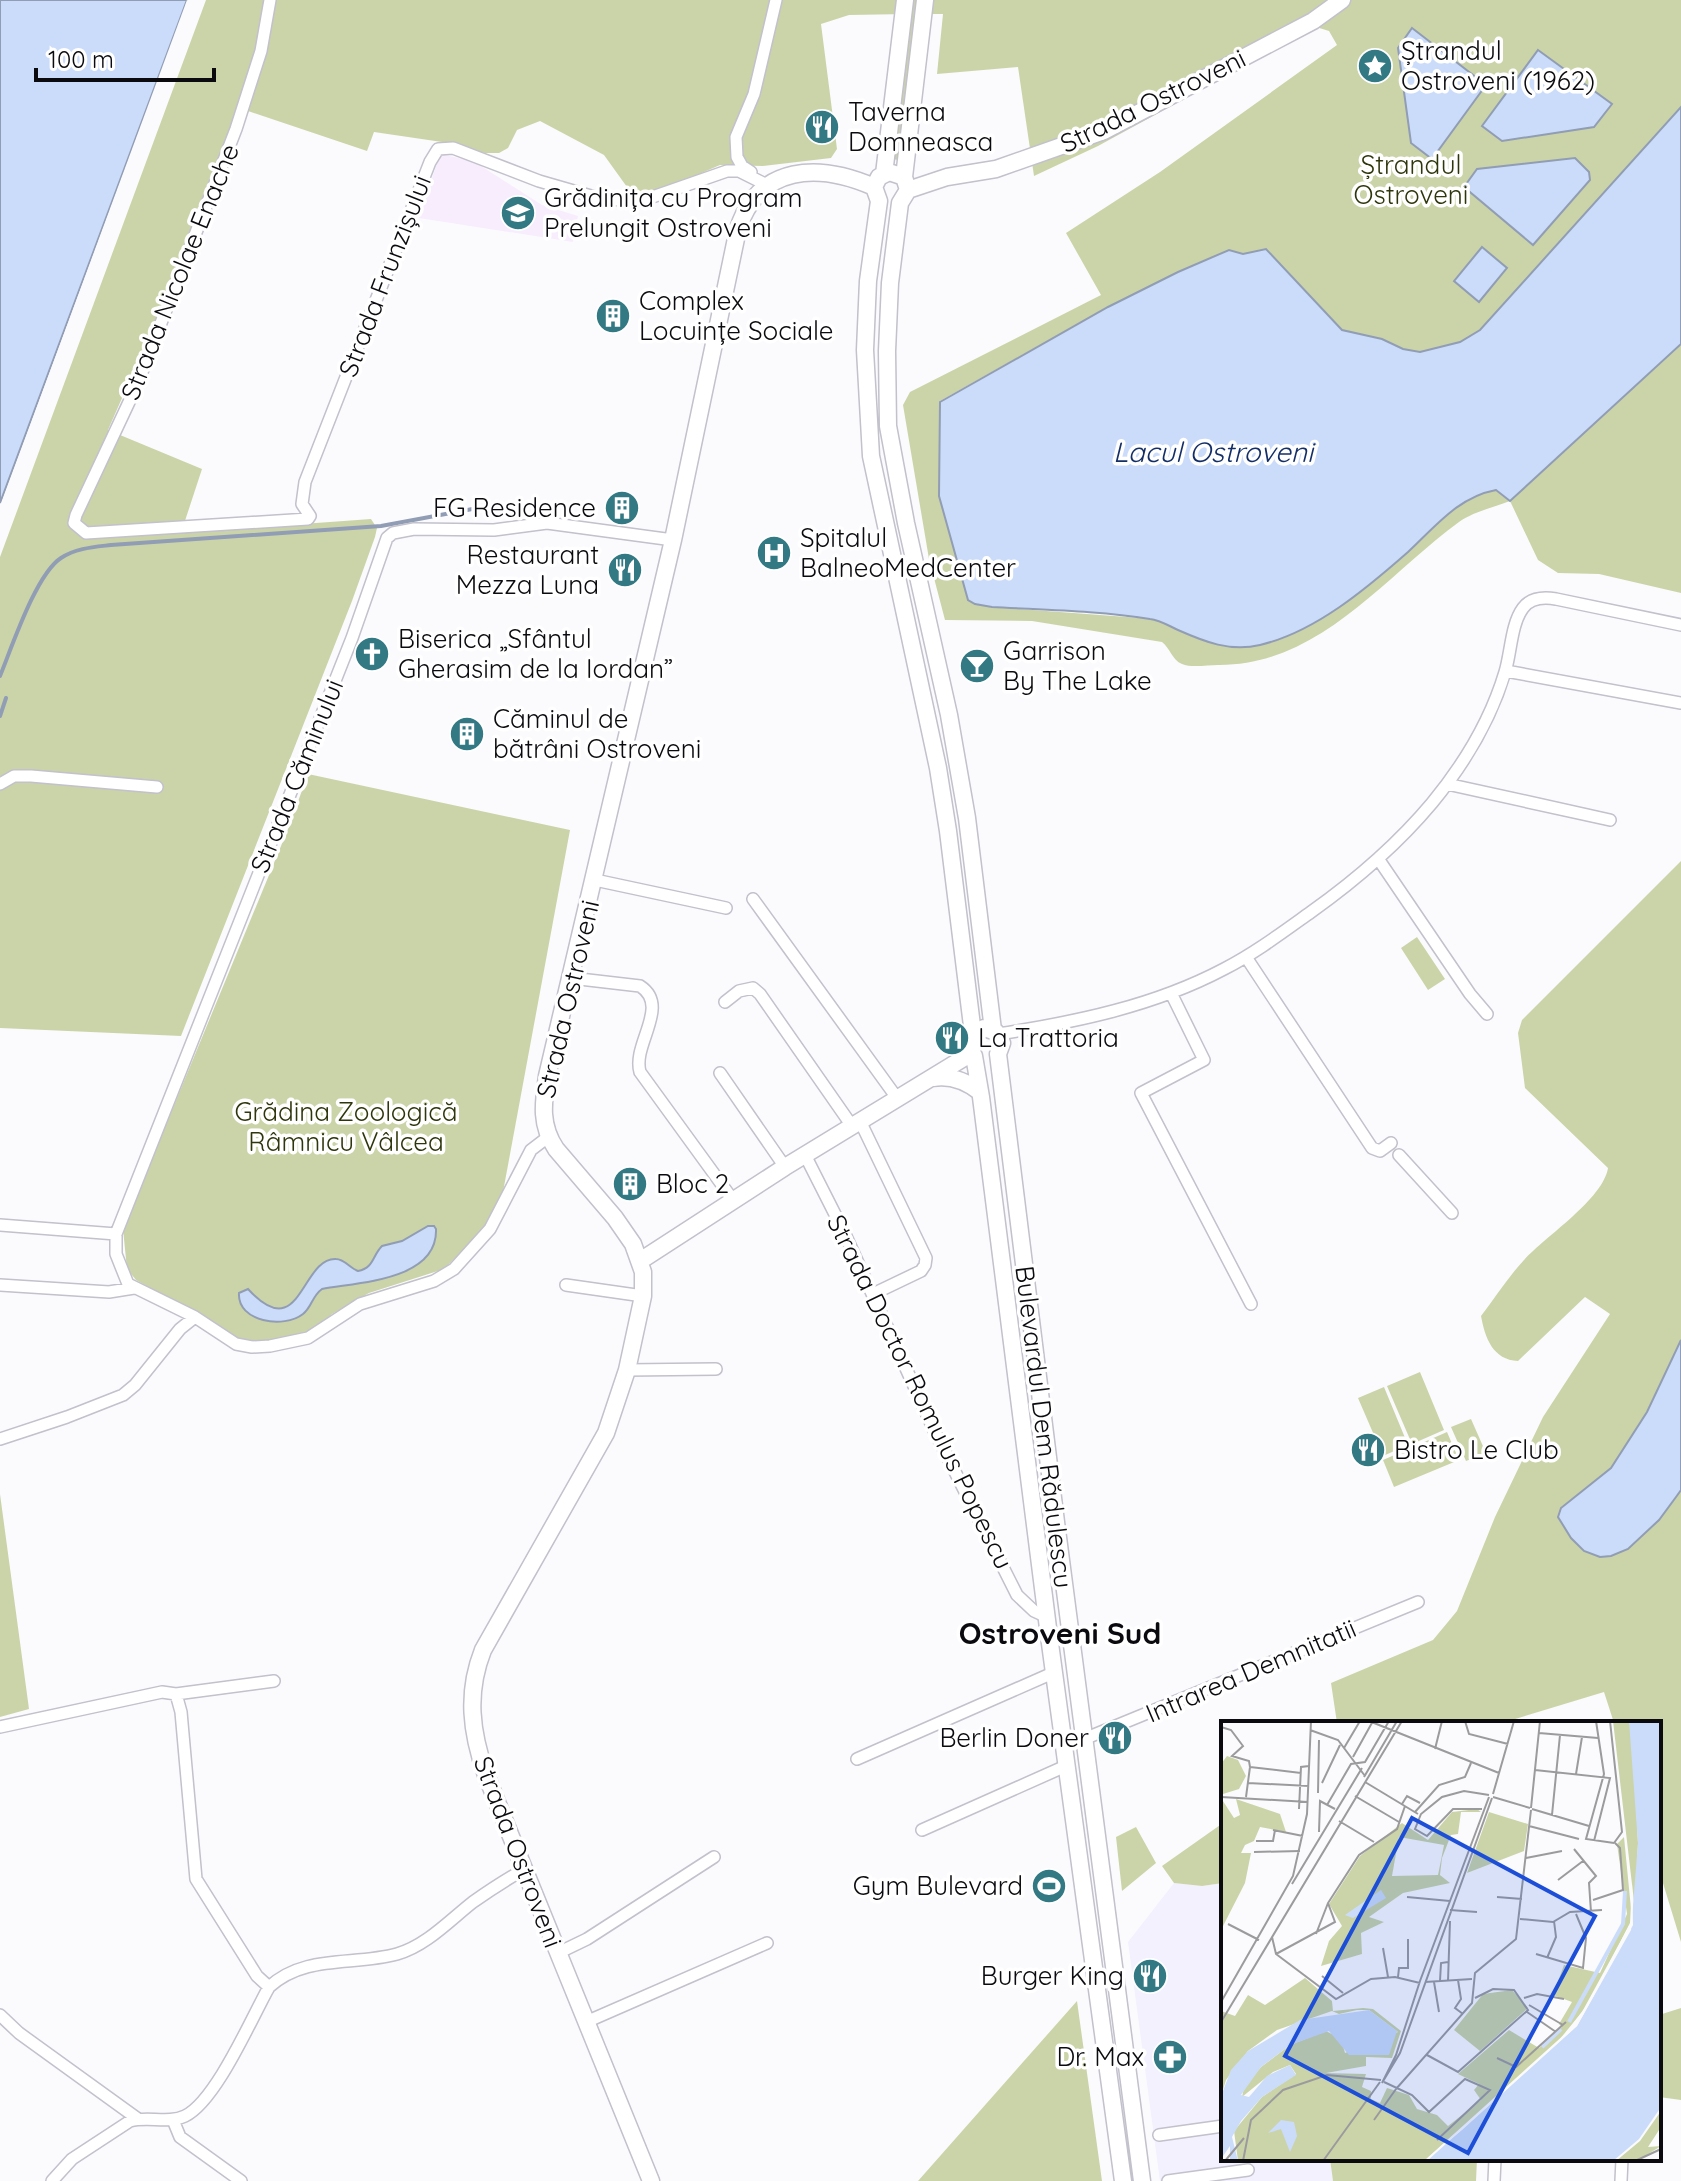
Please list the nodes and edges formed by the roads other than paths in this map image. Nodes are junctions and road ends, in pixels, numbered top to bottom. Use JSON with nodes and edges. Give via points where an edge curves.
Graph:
{"nodes":[{"id":1,"x":270,"y":0,"type":"edge"},
{"id":2,"x":776,"y":0,"type":"edge"},
{"id":3,"x":905,"y":0,"type":"edge"},
{"id":4,"x":925,"y":0,"type":"edge"},
{"id":5,"x":1342,"y":0,"type":"edge"},
{"id":6,"x":880,"y":184,"type":"junction"},
{"id":7,"x":767,"y":185,"type":"junction"},
{"id":8,"x":904,"y":187,"type":"junction"},
{"id":9,"x":86,"y":533,"type":"joint"},
{"id":10,"x":673,"y":540,"type":"junction"},
{"id":11,"x":1681,"y":625,"type":"edge"},
{"id":12,"x":1506,"y":671,"type":"junction"},
{"id":13,"x":1681,"y":703,"type":"edge"},
{"id":14,"x":0,"y":784,"type":"edge"},
{"id":15,"x":1447,"y":784,"type":"junction"},
{"id":16,"x":157,"y":787,"type":"dead end"},
{"id":17,"x":1610,"y":820,"type":"dead end"},
{"id":18,"x":1379,"y":860,"type":"junction"},
{"id":19,"x":595,"y":880,"type":"junction"},
{"id":20,"x":753,"y":899,"type":"dead end"},
{"id":21,"x":726,"y":908,"type":"dead end"},
{"id":22,"x":1246,"y":957,"type":"junction"},
{"id":23,"x":571,"y":978,"type":"junction"},
{"id":24,"x":1171,"y":993,"type":"junction"},
{"id":25,"x":725,"y":1002,"type":"dead end"},
{"id":26,"x":1487,"y":1014,"type":"dead end"},
{"id":27,"x":973,"y":1034,"type":"junction"},
{"id":28,"x":998,"y":1041,"type":"junction"},
{"id":29,"x":973,"y":1054,"type":"junction"},
{"id":30,"x":720,"y":1073,"type":"dead end"},
{"id":31,"x":928,"y":1079,"type":"junction"},
{"id":32,"x":980,"y":1092,"type":"junction"},
{"id":33,"x":897,"y":1098,"type":"junction"},
{"id":34,"x":856,"y":1123,"type":"junction"},
{"id":35,"x":548,"y":1137,"type":"junction"},
{"id":36,"x":1391,"y":1143,"type":"dead end"},
{"id":37,"x":805,"y":1155,"type":"junction"},
{"id":38,"x":1399,"y":1155,"type":"dead end"},
{"id":39,"x":785,"y":1167,"type":"junction"},
{"id":40,"x":733,"y":1200,"type":"junction"},
{"id":41,"x":1452,"y":1213,"type":"dead end"},
{"id":42,"x":0,"y":1225,"type":"edge"},
{"id":43,"x":116,"y":1234,"type":"junction"},
{"id":44,"x":640,"y":1261,"type":"junction"},
{"id":45,"x":0,"y":1285,"type":"edge"},
{"id":46,"x":566,"y":1285,"type":"dead end"},
{"id":47,"x":131,"y":1286,"type":"junction"},
{"id":48,"x":873,"y":1294,"type":"junction"},
{"id":49,"x":643,"y":1296,"type":"junction"},
{"id":50,"x":1251,"y":1304,"type":"dead end"},
{"id":51,"x":195,"y":1317,"type":"junction"},
{"id":52,"x":716,"y":1369,"type":"dead end"},
{"id":53,"x":627,"y":1370,"type":"junction"},
{"id":54,"x":0,"y":1439,"type":"edge"},
{"id":55,"x":1418,"y":1602,"type":"dead end"},
{"id":56,"x":1047,"y":1617,"type":"junction"},
{"id":57,"x":1055,"y":1672,"type":"junction"},
{"id":58,"x":274,"y":1681,"type":"dead end"},
{"id":59,"x":176,"y":1694,"type":"junction"},
{"id":60,"x":0,"y":1727,"type":"edge"},
{"id":61,"x":1084,"y":1739,"type":"junction"},
{"id":62,"x":857,"y":1759,"type":"dead end"},
{"id":63,"x":1068,"y":1765,"type":"junction"},
{"id":64,"x":922,"y":1830,"type":"dead end"},
{"id":65,"x":714,"y":1857,"type":"dead end"},
{"id":66,"x":525,"y":1869,"type":"junction"},
{"id":67,"x":767,"y":1943,"type":"dead end"},
{"id":68,"x":1112,"y":1952,"type":"junction"},
{"id":69,"x":558,"y":1953,"type":"junction"},
{"id":70,"x":1093,"y":1955,"type":"junction"},
{"id":71,"x":269,"y":1987,"type":"junction"},
{"id":72,"x":0,"y":2015,"type":"edge"},
{"id":73,"x":586,"y":2022,"type":"junction"},
{"id":74,"x":138,"y":2119,"type":"junction"},
{"id":75,"x":173,"y":2120,"type":"junction"},
{"id":76,"x":1221,"y":2126,"type":"edge"},
{"id":77,"x":1159,"y":2135,"type":"dead end"},
{"id":78,"x":1495,"y":2161,"type":"edge"},
{"id":79,"x":1622,"y":2161,"type":"edge"},
{"id":80,"x":1248,"y":2170,"type":"dead end"},
{"id":81,"x":52,"y":2181,"type":"edge"},
{"id":82,"x":241,"y":2181,"type":"edge"},
{"id":83,"x":651,"y":2181,"type":"edge"},
{"id":84,"x":1123,"y":2181,"type":"edge"},
{"id":85,"x":1142,"y":2181,"type":"edge"},
{"id":86,"x":1168,"y":2181,"type":"edge"},
{"id":87,"x":1494,"y":2181,"type":"edge"},
{"id":88,"x":1621,"y":2181,"type":"edge"}],
"edges":[{"from":1,"to":9,"type":"street","name":"Strada Nicolae Enache","via":[[261,51],[236,129],[137,385],[76,515],[74,523]]},
{"from":2,"to":7,"type":"street","via":[[754,94],[735,145],[742,166]]},
{"from":3,"to":6,"type":"main road","name":"Bulevardul Dem Rădulescu"},
{"from":4,"to":8,"type":"main road","name":"Bulevardul Dem Rădulescu"},
{"from":5,"to":8,"type":"main road","name":"Strada Ostroveni","via":[[1313,21],[1104,131],[996,169]]},
{"from":6,"to":7,"type":"main road","via":[[858,171],[792,174]]},
{"from":6,"to":8,"type":"main road","via":[[894,172]]},
{"from":6,"to":8,"type":"main road","via":[[887,205]]},
{"from":6,"to":27,"type":"main road","name":"Bulevardul Dem Rădulescu","via":[[866,338],[871,456],[936,757]]},
{"from":7,"to":9,"type":"street","name":"Strada Frunzișului","via":[[727,171],[641,201],[598,198],[453,148],[438,149],[305,482],[302,504],[308,519]]},
{"from":7,"to":10,"type":"main road","name":"Strada Ostroveni","via":[[748,205],[738,229]]},
{"from":8,"to":28,"type":"main road","name":"Bulevardul Dem Rădulescu","via":[[888,306],[888,426],[966,809]]},
{"from":10,"to":19,"type":"main road","name":"Strada Ostroveni"},
{"from":10,"to":43,"type":"street","name":"Strada Căminului","via":[[547,523],[494,530],[414,529],[387,538]]},
{"from":11,"to":12,"type":"street","via":[[1538,598],[1519,616]]},
{"from":12,"to":13,"type":"street"},
{"from":12,"to":15,"type":"street","via":[[1480,735]]},
{"from":14,"to":16,"type":"street","via":[[14,776],[31,776]]},
{"from":15,"to":17,"type":"street"},
{"from":15,"to":18,"type":"street"},
{"from":18,"to":22,"type":"street"},
{"from":18,"to":26,"type":"street"},
{"from":19,"to":21,"type":"street"},
{"from":19,"to":23,"type":"main road","name":"Strada Ostroveni"},
{"from":20,"to":33,"type":"street"},
{"from":22,"to":24,"type":"street"},
{"from":22,"to":36,"type":"street","via":[[1372,1148],[1380,1151]]},
{"from":23,"to":35,"type":"main road","name":"Strada Ostroveni","via":[[545,1093]]},
{"from":23,"to":40,"type":"street","via":[[640,986],[649,992],[654,1006],[638,1054],[640,1072]]},
{"from":24,"to":28,"type":"street"},
{"from":24,"to":50,"type":"street","via":[[1204,1060],[1141,1093]]},
{"from":25,"to":34,"type":"street","via":[[746,988],[760,994]]},
{"from":27,"to":28,"type":"main road","via":[[983,1028]]},
{"from":27,"to":29,"type":"main road","name":"Bulevardul Dem Rădulescu"},
{"from":28,"to":29,"type":"main road","via":[[989,1060]]},
{"from":28,"to":61,"type":"main road","name":"Bulevardul Dem Rădulescu"},
{"from":29,"to":31,"type":"main road"},
{"from":29,"to":32,"type":"main road","name":"Bulevardul Dem Rădulescu"},
{"from":30,"to":39,"type":"street"},
{"from":31,"to":32,"type":"main road","via":[[954,1078]]},
{"from":31,"to":33,"type":"main road"},
{"from":32,"to":56,"type":"main road","name":"Bulevardul Dem Rădulescu"},
{"from":33,"to":34,"type":"main road"},
{"from":34,"to":37,"type":"main road"},
{"from":34,"to":48,"type":"street","via":[[926,1258],[921,1271]]},
{"from":35,"to":44,"type":"main road","name":"Strada Ostroveni","via":[[625,1231]]},
{"from":35,"to":51,"type":"street","via":[[531,1150],[490,1229],[454,1269],[434,1281],[360,1304],[295,1342],[236,1344]]},
{"from":37,"to":39,"type":"main road"},
{"from":37,"to":48,"type":"street","name":"Strada Doctor Romulus Popescu"},
{"from":38,"to":41,"type":"street"},
{"from":39,"to":40,"type":"main road"},
{"from":40,"to":44,"type":"main road"},
{"from":42,"to":43,"type":"street"},
{"from":43,"to":47,"type":"street","via":[[116,1254]]},
{"from":44,"to":49,"type":"main road","name":"Strada Ostroveni"},
{"from":45,"to":47,"type":"street","via":[[109,1292]]},
{"from":46,"to":49,"type":"street"},
{"from":47,"to":51,"type":"street"},
{"from":48,"to":56,"type":"street","name":"Strada Doctor Romulus Popescu","via":[[1017,1595]]},
{"from":49,"to":53,"type":"main road","name":"Strada Ostroveni"},
{"from":51,"to":54,"type":"street","via":[[123,1395]]},
{"from":52,"to":53,"type":"street"},
{"from":53,"to":66,"type":"main road","name":"Strada Ostroveni","via":[[606,1433],[489,1638],[474,1677],[472,1713],[479,1755]]},
{"from":55,"to":61,"type":"street","name":"Intrarea Demnitatii"},
{"from":56,"to":57,"type":"main road","name":"Bulevardul Dem Rădulescu"},
{"from":57,"to":62,"type":"street"},
{"from":57,"to":63,"type":"main road","name":"Bulevardul Dem Rădulescu"},
{"from":58,"to":59,"type":"street"},
{"from":59,"to":60,"type":"street","via":[[162,1692]]},
{"from":59,"to":71,"type":"street","via":[[196,1879]]},
{"from":61,"to":68,"type":"main road","name":"Bulevardul Dem Rădulescu"},
{"from":63,"to":64,"type":"street"},
{"from":63,"to":70,"type":"main road","name":"Bulevardul Dem Rădulescu"},
{"from":65,"to":69,"type":"street"},
{"from":66,"to":69,"type":"main road","name":"Strada Ostroveni"},
{"from":66,"to":71,"type":"street","via":[[410,1949],[305,1966]]},
{"from":67,"to":73,"type":"street"},
{"from":68,"to":70,"type":"main road"},
{"from":68,"to":85,"type":"main road","name":"Bulevardul Dem Rădulescu"},
{"from":69,"to":73,"type":"main road","name":"Strada Ostroveni"},
{"from":70,"to":84,"type":"main road","name":"Bulevardul Dem Rădulescu"},
{"from":71,"to":75,"type":"street","via":[[215,2086],[194,2110]]},
{"from":72,"to":74,"type":"street"},
{"from":73,"to":83,"type":"main road","name":"Strada Ostroveni"},
{"from":74,"to":75,"type":"street"},
{"from":74,"to":81,"type":"street","via":[[72,2159]]},
{"from":75,"to":82,"type":"street","via":[[180,2137]]},
{"from":76,"to":77,"type":"street"},
{"from":78,"to":87,"type":"street"},
{"from":79,"to":88,"type":"street"},
{"from":80,"to":86,"type":"street"}]}
